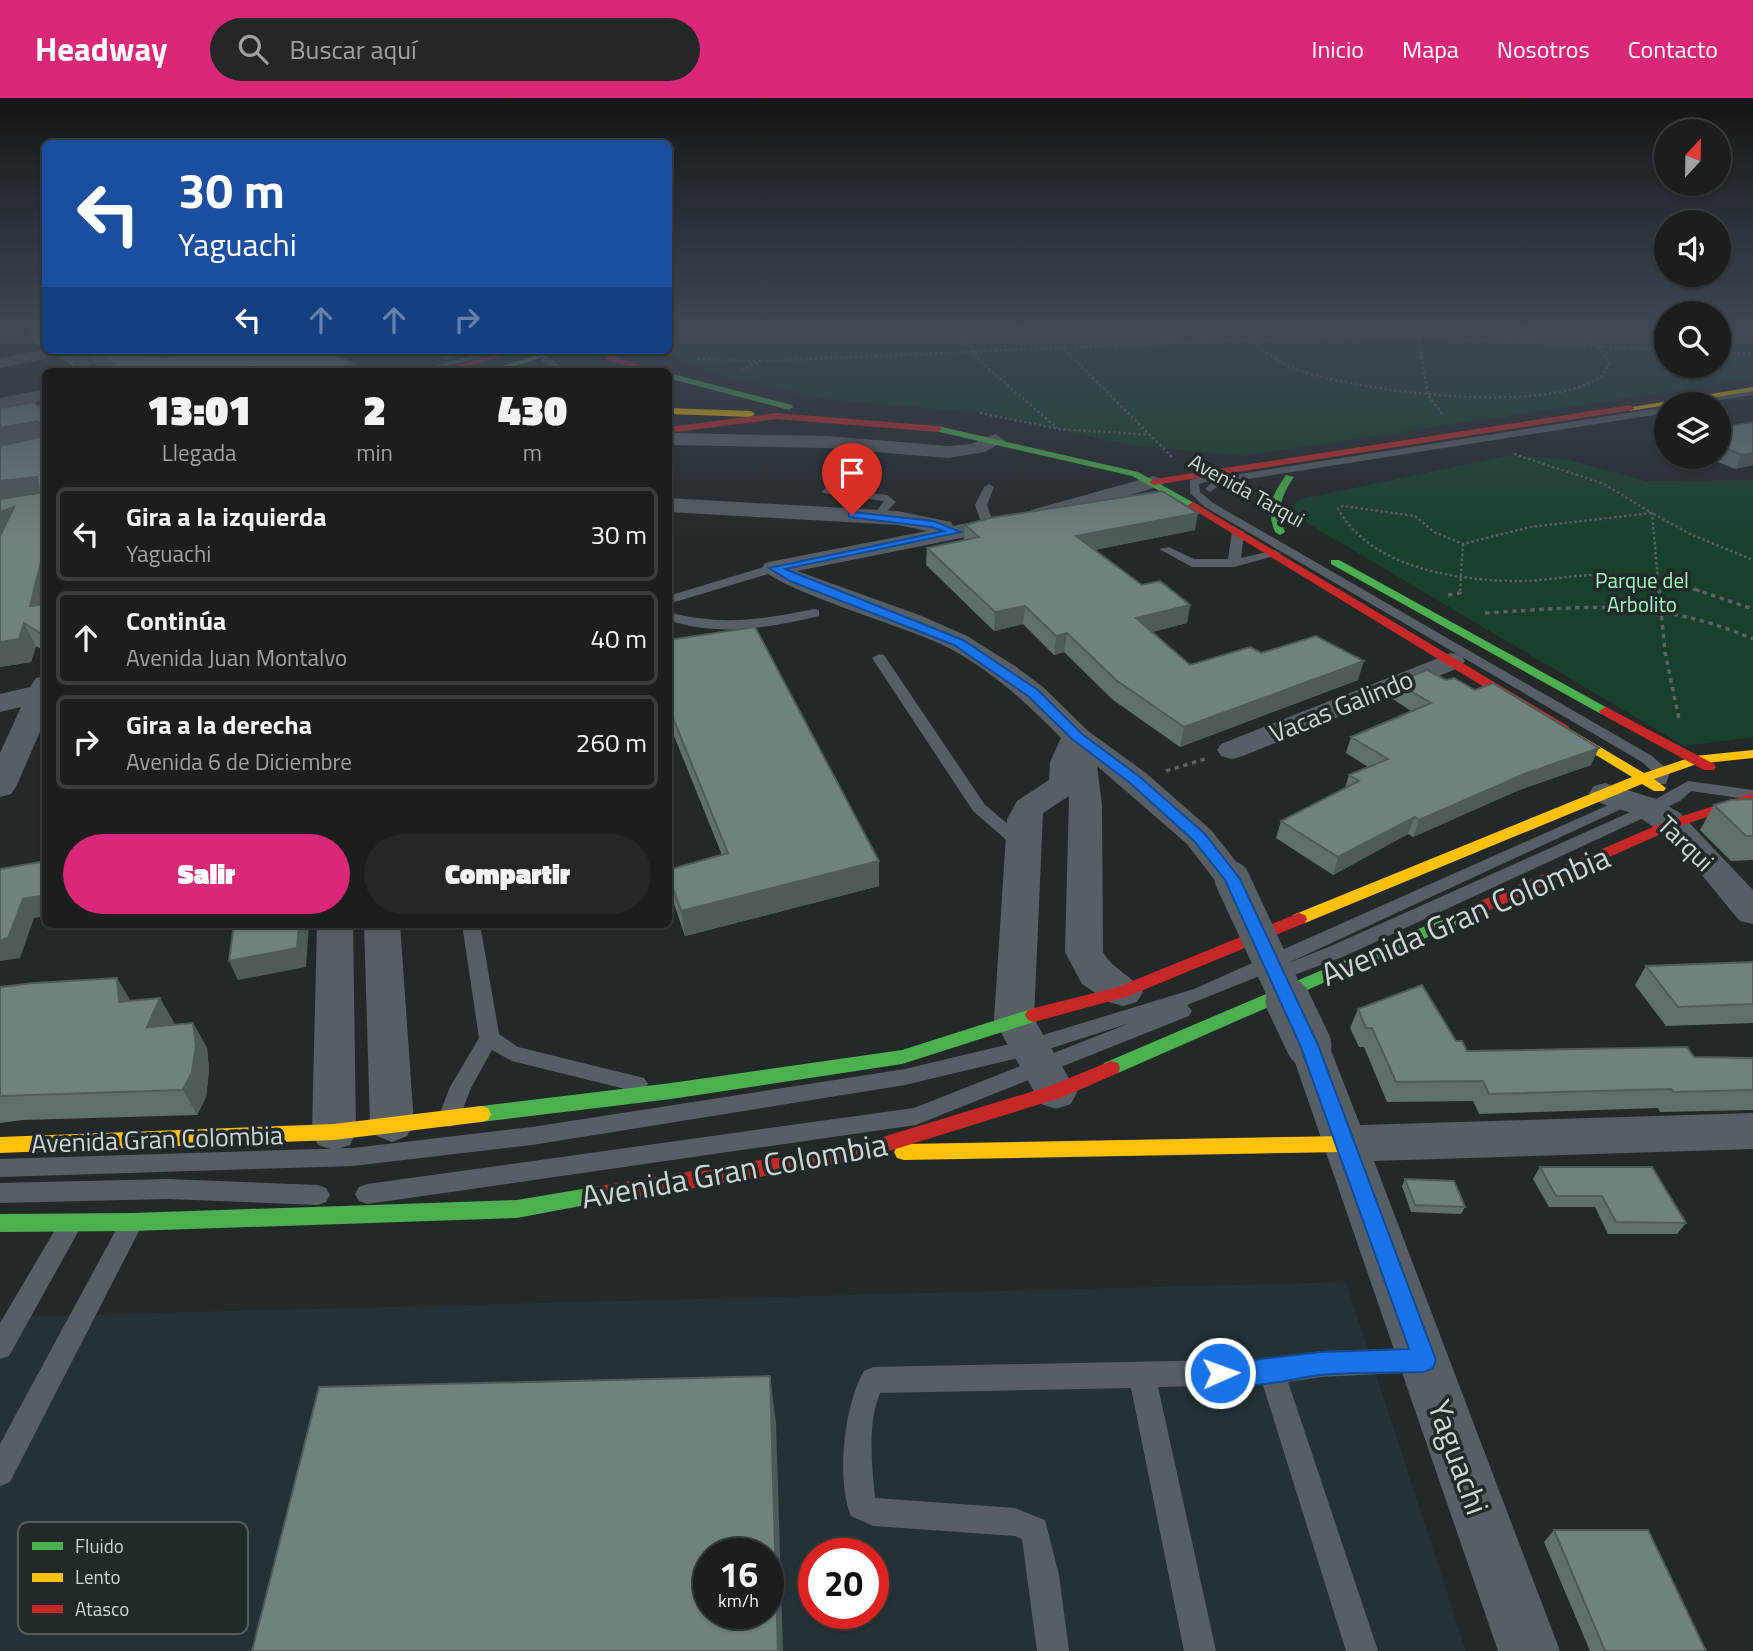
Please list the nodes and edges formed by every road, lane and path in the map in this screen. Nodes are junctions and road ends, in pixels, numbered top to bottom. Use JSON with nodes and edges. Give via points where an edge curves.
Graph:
{"nodes":[{"id":1,"x":724,"y":401,"type":"edge"},
{"id":2,"x":753,"y":401,"type":"edge"},
{"id":3,"x":1024,"y":401,"type":"edge"},
{"id":4,"x":1118,"y":401,"type":"edge"},
{"id":5,"x":1433,"y":401,"type":"edge"},
{"id":6,"x":1683,"y":401,"type":"edge"},
{"id":7,"x":1753,"y":404,"type":"edge"},
{"id":8,"x":672,"y":407,"type":"edge"},
{"id":9,"x":1731,"y":407,"type":"edge"},
{"id":10,"x":1654,"y":410,"type":"edge"},
{"id":11,"x":1654,"y":410,"type":"edge"},
{"id":12,"x":783,"y":411,"type":"junction"},
{"id":13,"x":1654,"y":420,"type":"edge"},
{"id":14,"x":1447,"y":421,"type":"dead end"},
{"id":15,"x":1058,"y":429,"type":"dead end"},
{"id":16,"x":672,"y":430,"type":"edge"},
{"id":17,"x":672,"y":439,"type":"edge"},
{"id":18,"x":996,"y":440,"type":"junction"},
{"id":19,"x":1068,"y":445,"type":"junction"},
{"id":20,"x":1090,"y":447,"type":"dead end"},
{"id":21,"x":1511,"y":453,"type":"dead end"},
{"id":22,"x":1196,"y":459,"type":"dead end"},
{"id":23,"x":1177,"y":460,"type":"dead end"},
{"id":24,"x":1278,"y":462,"type":"junction"},
{"id":25,"x":1289,"y":477,"type":"junction"},
{"id":26,"x":1154,"y":482,"type":"junction"},
{"id":27,"x":989,"y":487,"type":"dead end"},
{"id":28,"x":1192,"y":488,"type":"junction"},
{"id":29,"x":827,"y":491,"type":"dead end"},
{"id":30,"x":672,"y":505,"type":"edge"},
{"id":31,"x":1652,"y":513,"type":"junction"},
{"id":32,"x":1039,"y":515,"type":"junction"},
{"id":33,"x":878,"y":517,"type":"junction"},
{"id":34,"x":988,"y":525,"type":"junction"},
{"id":35,"x":956,"y":532,"type":"junction"},
{"id":36,"x":1238,"y":532,"type":"junction"},
{"id":37,"x":1280,"y":532,"type":"junction"},
{"id":38,"x":1463,"y":544,"type":"junction"},
{"id":39,"x":1165,"y":549,"type":"dead end"},
{"id":40,"x":1275,"y":554,"type":"junction"},
{"id":41,"x":1753,"y":560,"type":"edge"},
{"id":42,"x":1234,"y":563,"type":"junction"},
{"id":43,"x":774,"y":568,"type":"junction"},
{"id":44,"x":1459,"y":575,"type":"junction"},
{"id":45,"x":1658,"y":580,"type":"junction"},
{"id":46,"x":1437,"y":597,"type":"dead end"},
{"id":47,"x":672,"y":599,"type":"edge"},
{"id":48,"x":1753,"y":609,"type":"edge"},
{"id":49,"x":1660,"y":610,"type":"junction"},
{"id":50,"x":1485,"y":612,"type":"dead end"},
{"id":51,"x":814,"y":613,"type":"dead end"},
{"id":52,"x":672,"y":618,"type":"edge"},
{"id":53,"x":1753,"y":639,"type":"edge"},
{"id":54,"x":879,"y":657,"type":"dead end"},
{"id":55,"x":1451,"y":661,"type":"junction"},
{"id":56,"x":42,"y":691,"type":"edge"},
{"id":57,"x":42,"y":694,"type":"edge"},
{"id":58,"x":0,"y":703,"type":"edge"},
{"id":59,"x":1681,"y":726,"type":"dead end"},
{"id":60,"x":1077,"y":737,"type":"junction"},
{"id":61,"x":1232,"y":750,"type":"joint"},
{"id":62,"x":1753,"y":754,"type":"edge"},
{"id":63,"x":1135,"y":780,"type":"junction"},
{"id":64,"x":0,"y":787,"type":"edge"},
{"id":65,"x":1663,"y":791,"type":"junction"},
{"id":66,"x":1753,"y":795,"type":"edge"},
{"id":67,"x":1024,"y":846,"type":"junction"},
{"id":68,"x":1753,"y":912,"type":"edge"},
{"id":69,"x":335,"y":928,"type":"edge"},
{"id":70,"x":383,"y":928,"type":"edge"},
{"id":71,"x":472,"y":928,"type":"edge"},
{"id":72,"x":1123,"y":992,"type":"junction"},
{"id":73,"x":489,"y":1038,"type":"junction"},
{"id":74,"x":1035,"y":1056,"type":"junction"},
{"id":75,"x":671,"y":1091,"type":"junction"},
{"id":76,"x":449,"y":1118,"type":"junction"},
{"id":77,"x":392,"y":1124,"type":"junction"},
{"id":78,"x":1753,"y":1131,"type":"edge"},
{"id":79,"x":334,"y":1132,"type":"junction"},
{"id":80,"x":1345,"y":1144,"type":"junction"},
{"id":81,"x":0,"y":1145,"type":"edge"},
{"id":82,"x":860,"y":1152,"type":"junction"},
{"id":83,"x":0,"y":1168,"type":"edge"},
{"id":84,"x":0,"y":1193,"type":"edge"},
{"id":85,"x":72,"y":1222,"type":"junction"},
{"id":86,"x":132,"y":1222,"type":"junction"},
{"id":87,"x":0,"y":1223,"type":"edge"},
{"id":88,"x":0,"y":1347,"type":"edge"},
{"id":89,"x":1424,"y":1360,"type":"junction"},
{"id":90,"x":1272,"y":1371,"type":"junction"},
{"id":91,"x":1142,"y":1375,"type":"junction"},
{"id":92,"x":0,"y":1472,"type":"edge"},
{"id":93,"x":1052,"y":1651,"type":"edge"},
{"id":94,"x":1200,"y":1651,"type":"edge"},
{"id":95,"x":1362,"y":1651,"type":"edge"},
{"id":96,"x":1529,"y":1651,"type":"edge"}],
"edges":[{"from":1,"to":12,"type":"main road"},
{"from":2,"to":12,"type":"main road","name":"Avenida Tarqui"},
{"from":3,"to":15,"type":"path"},
{"from":4,"to":23,"type":"path"},
{"from":5,"to":14,"type":"path"},
{"from":6,"to":24,"type":"main road"},
{"from":7,"to":9,"type":"main road"},
{"from":8,"to":12,"type":"main road","name":"Avenida Tarqui"},
{"from":10,"to":28,"type":"lane"},
{"from":11,"to":28,"type":"lane","via":[[1211,477]]},
{"from":12,"to":16,"type":"main road","name":"Avenida Tarqui","via":[[759,421]]},
{"from":12,"to":18,"type":"main road","name":"Avenida Tarqui"},
{"from":12,"to":19,"type":"main road","name":"Avenida Tarqui","via":[[954,422]]},
{"from":13,"to":25,"type":"main road"},
{"from":17,"to":18,"type":"street","via":[[828,442],[947,452],[967,452]]},
{"from":18,"to":26,"type":"main road","name":"Avenida Tarqui"},
{"from":19,"to":20,"type":"main road"},
{"from":19,"to":28,"type":"main road","name":"Avenida Tarqui"},
{"from":21,"to":31,"type":"path","via":[[1618,491]]},
{"from":22,"to":24,"type":"main road"},
{"from":24,"to":28,"type":"main road"},
{"from":25,"to":28,"type":"main road"},
{"from":25,"to":37,"type":"main road","via":[[1273,496],[1270,511]]},
{"from":26,"to":28,"type":"main road"},
{"from":26,"to":32,"type":"street"},
{"from":27,"to":34,"type":"lane","via":[[981,505]]},
{"from":28,"to":32,"type":"street"},
{"from":28,"to":36,"type":"main road","name":"Avenida Tarqui"},
{"from":28,"to":37,"type":"main road","name":"Avenida Tarqui"},
{"from":28,"to":65,"type":"lane"},
{"from":28,"to":65,"type":"lane","via":[[1209,505],[1647,759]]},
{"from":29,"to":33,"type":"lane","via":[[887,498],[891,502]]},
{"from":30,"to":33,"type":"street"},
{"from":31,"to":38,"type":"path","via":[[1530,527]]},
{"from":31,"to":41,"type":"path"},
{"from":31,"to":45,"type":"path"},
{"from":32,"to":34,"type":"street"},
{"from":33,"to":35,"type":"street","via":[[933,524]]},
{"from":34,"to":35,"type":"street"},
{"from":35,"to":43,"type":"street"},
{"from":36,"to":40,"type":"main road","name":"Avenida Tarqui"},
{"from":36,"to":42,"type":"lane"},
{"from":37,"to":65,"type":"main road","name":"Avenida Tarqui"},
{"from":38,"to":44,"type":"path"},
{"from":38,"to":44,"type":"path","via":[[1434,533],[1415,516],[1338,509],[1357,536],[1382,552]]},
{"from":39,"to":42,"type":"lane","via":[[1192,562]]},
{"from":40,"to":42,"type":"lane"},
{"from":40,"to":55,"type":"main road","name":"Avenida Tarqui"},
{"from":43,"to":47,"type":"lane"},
{"from":43,"to":60,"type":"street","name":"Yaguachi","via":[[958,642],[1033,693]]},
{"from":44,"to":45,"type":"path","via":[[1519,581],[1611,575]]},
{"from":44,"to":46,"type":"path","via":[[1460,593]]},
{"from":45,"to":48,"type":"path"},
{"from":45,"to":49,"type":"path"},
{"from":49,"to":50,"type":"path","via":[[1606,605]]},
{"from":49,"to":53,"type":"path"},
{"from":49,"to":59,"type":"path"},
{"from":51,"to":52,"type":"lane","via":[[729,625]]},
{"from":54,"to":67,"type":"lane","via":[[979,808]]},
{"from":55,"to":61,"type":"street","name":"Vacas Galindo"},
{"from":55,"to":65,"type":"main road","name":"Avenida Tarqui"},
{"from":56,"to":58,"type":"street"},
{"from":57,"to":64,"type":"street"},
{"from":60,"to":63,"type":"street","name":"Yaguachi"},
{"from":60,"to":67,"type":"street","via":[[1066,762],[1065,784],[1029,808],[1024,819]]},
{"from":60,"to":72,"type":"street","via":[[1086,805],[1084,952],[1096,974]]},
{"from":61,"to":63,"type":"path"},
{"from":62,"to":65,"type":"main road"},
{"from":63,"to":80,"type":"street","name":"Yaguachi","bridge":true,"via":[[1199,837],[1232,879],[1309,1045]]},
{"from":65,"to":66,"type":"lane"},
{"from":65,"to":66,"type":"main road","name":"Avenida Tarqui"},
{"from":65,"to":66,"type":"main road"},
{"from":65,"to":68,"type":"street","name":"Tarqui"},
{"from":65,"to":72,"type":"main road","name":"Avenida Gran Colombia"},
{"from":65,"to":74,"type":"main road","name":"Avenida Gran Colombia"},
{"from":65,"to":74,"type":"lane","via":[[1338,951]]},
{"from":67,"to":74,"type":"street"},
{"from":69,"to":79,"type":"street"},
{"from":70,"to":77,"type":"street"},
{"from":71,"to":73,"type":"lane"},
{"from":72,"to":74,"type":"main road","name":"Avenida Gran Colombia"},
{"from":73,"to":75,"type":"lane","via":[[512,1053]]},
{"from":73,"to":76,"type":"lane"},
{"from":74,"to":75,"type":"main road","name":"Avenida Gran Colombia","via":[[902,1057]]},
{"from":74,"to":82,"type":"main road","name":"Avenida Gran Colombia"},
{"from":74,"to":83,"type":"lane","via":[[532,1136],[367,1156]]},
{"from":74,"to":84,"type":"lane","via":[[916,1116],[350,1196],[168,1189]]},
{"from":75,"to":76,"type":"main road","name":"Avenida Gran Colombia"},
{"from":76,"to":77,"type":"main road","name":"Avenida Gran Colombia"},
{"from":77,"to":79,"type":"main road","name":"Avenida Gran Colombia"},
{"from":78,"to":80,"type":"street"},
{"from":79,"to":81,"type":"main road","name":"Avenida Gran Colombia"},
{"from":80,"to":82,"type":"main road"},
{"from":80,"to":89,"type":"street","name":"Yaguachi"},
{"from":82,"to":86,"type":"main road","name":"Avenida Gran Colombia","via":[[517,1209]]},
{"from":85,"to":86,"type":"main road","name":"Avenida Gran Colombia"},
{"from":85,"to":87,"type":"main road","name":"Avenida Gran Colombia"},
{"from":85,"to":88,"type":"lane"},
{"from":86,"to":92,"type":"lane"},
{"from":89,"to":90,"type":"lane"},
{"from":89,"to":96,"type":"street","name":"Yaguachi"},
{"from":90,"to":91,"type":"lane"},
{"from":90,"to":95,"type":"lane"},
{"from":91,"to":93,"type":"lane","via":[[873,1380],[865,1390],[860,1418],[861,1506],[873,1512],[1015,1522],[1035,1530]]},
{"from":91,"to":94,"type":"lane"}]}
